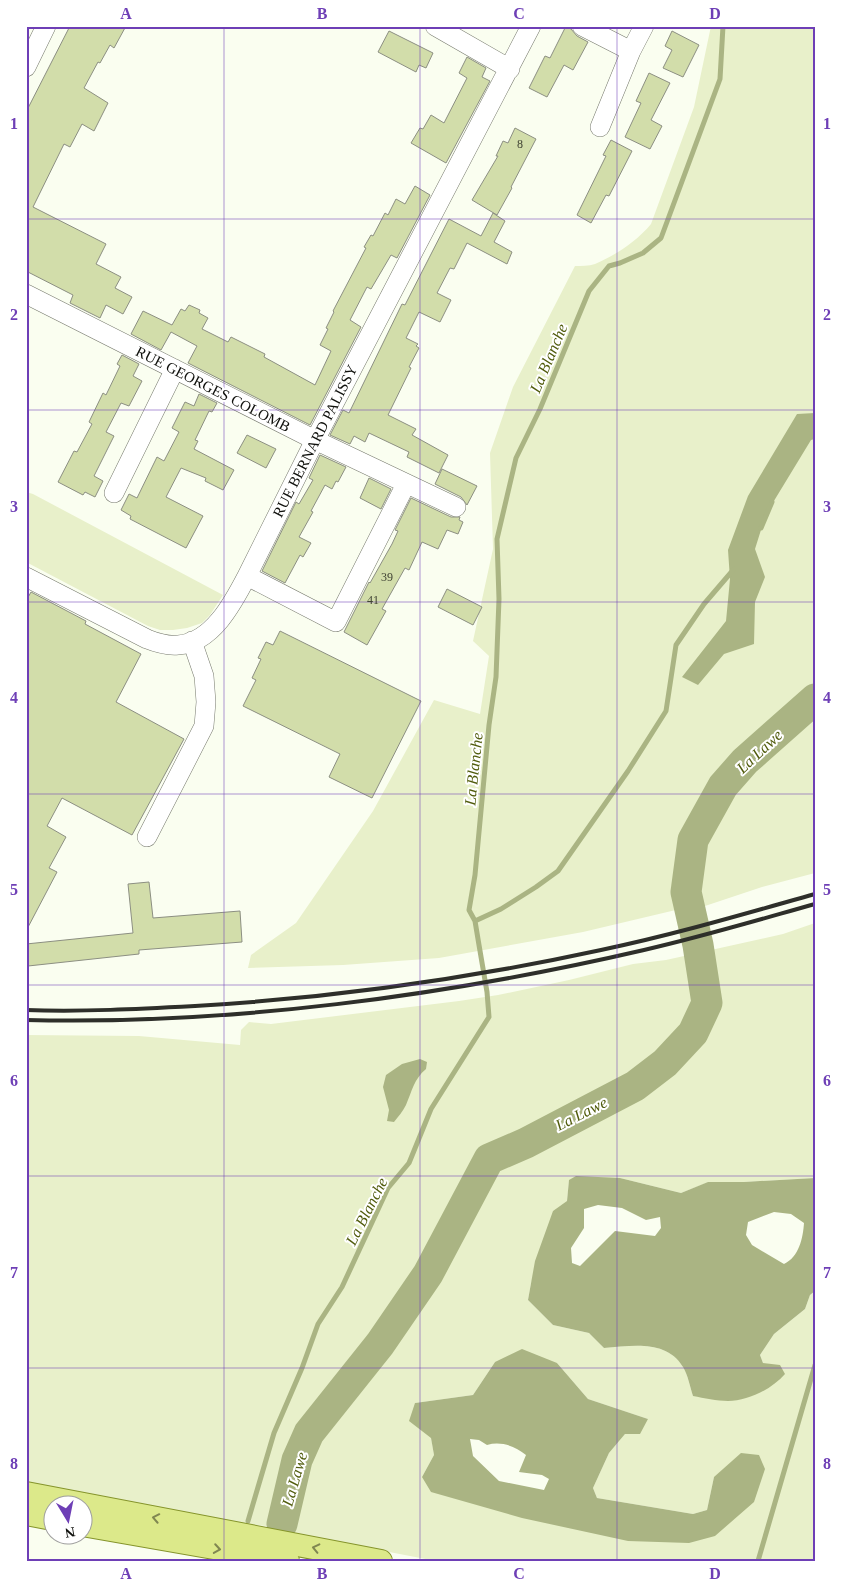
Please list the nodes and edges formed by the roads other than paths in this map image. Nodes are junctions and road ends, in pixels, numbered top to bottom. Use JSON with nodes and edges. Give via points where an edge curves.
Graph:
{"nodes":[{"id":1,"x":435,"y":26,"type":"edge"},
{"id":2,"x":531,"y":26,"type":"edge"},
{"id":3,"x":582,"y":26,"type":"edge"},
{"id":4,"x":644,"y":26,"type":"edge"},
{"id":5,"x":37,"y":32,"type":"edge"},
{"id":6,"x":631,"y":51,"type":"junction"},
{"id":7,"x":26,"y":67,"type":"edge"},
{"id":8,"x":510,"y":69,"type":"junction"},
{"id":9,"x":600,"y":127,"type":"dead end"},
{"id":10,"x":26,"y":294,"type":"edge"},
{"id":11,"x":175,"y":369,"type":"junction"},
{"id":12,"x":314,"y":440,"type":"junction"},
{"id":13,"x":406,"y":484,"type":"junction"},
{"id":14,"x":114,"y":493,"type":"dead end"},
{"id":15,"x":456,"y":507,"type":"dead end"},
{"id":16,"x":247,"y":576,"type":"junction"},
{"id":17,"x":26,"y":577,"type":"edge"},
{"id":18,"x":192,"y":641,"type":"junction"},
{"id":19,"x":147,"y":837,"type":"dead end"},
{"id":20,"x":26,"y":1493,"type":"edge"},
{"id":21,"x":26,"y":1514,"type":"edge"},
{"id":22,"x":42,"y":1517,"type":"edge"},
{"id":23,"x":92,"y":1527,"type":"edge"},
{"id":24,"x":288,"y":1561,"type":"edge"},
{"id":25,"x":381,"y":1561,"type":"edge"}],
"edges":[{"from":1,"to":8,"type":"street"},
{"from":2,"to":8,"type":"street","name":"RUE BERNARD PALISSY"},
{"from":3,"to":6,"type":"street"},
{"from":4,"to":6,"type":"street"},
{"from":5,"to":7,"type":"street"},
{"from":6,"to":9,"type":"street"},
{"from":8,"to":12,"type":"street","name":"RUE BERNARD PALISSY"},
{"from":10,"to":11,"type":"street","name":"RUE GEORGES COLOMB"},
{"from":11,"to":12,"type":"street","name":"RUE GEORGES COLOMB"},
{"from":11,"to":14,"type":"street"},
{"from":12,"to":13,"type":"street","name":"RUE GEORGES COLOMB"},
{"from":12,"to":16,"type":"street","name":"RUE BERNARD PALISSY"},
{"from":13,"to":15,"type":"street","name":"RUE GEORGES COLOMB"},
{"from":13,"to":16,"type":"street","via":[[336,622]]},
{"from":16,"to":18,"type":"street","name":"RUE BERNARD PALISSY","via":[[220,620]]},
{"from":17,"to":18,"type":"street","name":"RUE BERNARD PALISSY","via":[[147,639],[179,645]]},
{"from":18,"to":19,"type":"street","via":[[204,676],[204,726]]},
{"from":25,"to":20,"type":"main road","one_way":true},
{"from":21,"to":22,"type":"main road"},
{"from":23,"to":24,"type":"main road","one_way":true}]}
